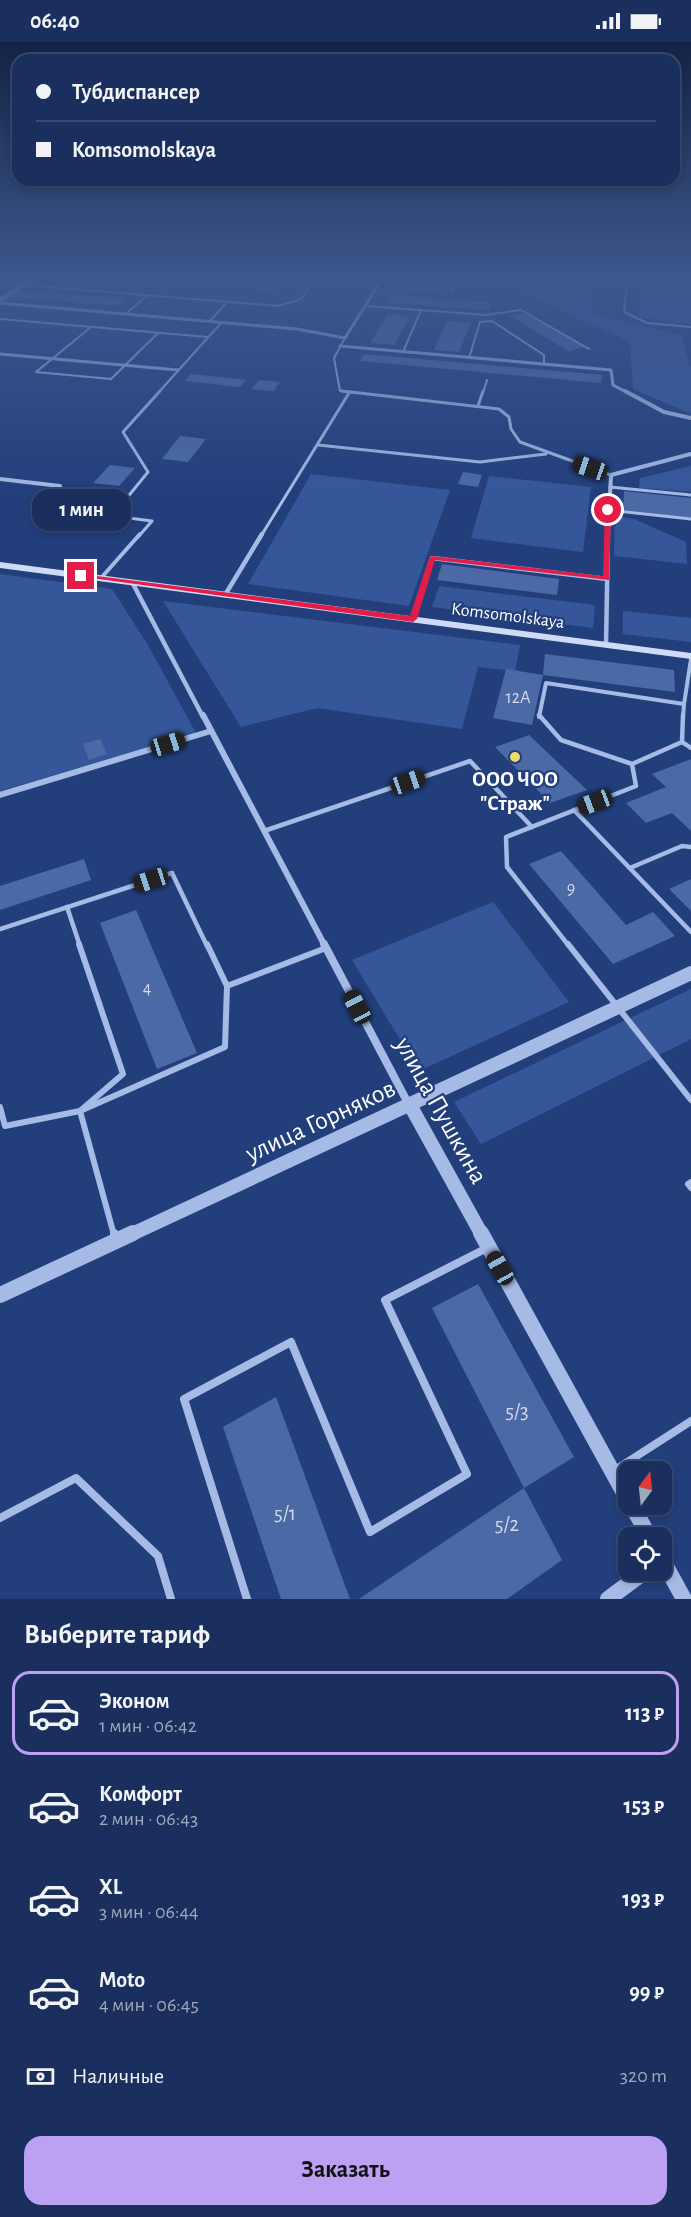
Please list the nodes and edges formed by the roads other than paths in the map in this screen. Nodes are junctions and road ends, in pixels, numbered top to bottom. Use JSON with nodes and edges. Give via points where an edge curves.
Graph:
{"nodes":[{"id":1,"x":60,"y":352,"type":"edge"},
{"id":2,"x":138,"y":352,"type":"edge"},
{"id":3,"x":195,"y":352,"type":"edge"},
{"id":4,"x":337,"y":352,"type":"edge"},
{"id":5,"x":399,"y":352,"type":"edge"},
{"id":6,"x":403,"y":352,"type":"joint"},
{"id":7,"x":471,"y":352,"type":"edge"},
{"id":8,"x":539,"y":352,"type":"edge"},
{"id":9,"x":0,"y":354,"type":"edge"},
{"id":10,"x":52,"y":358,"type":"junction"},
{"id":11,"x":469,"y":358,"type":"junction"},
{"id":12,"x":544,"y":364,"type":"junction"},
{"id":13,"x":124,"y":365,"type":"junction"},
{"id":14,"x":178,"y":370,"type":"junction"},
{"id":15,"x":487,"y":380,"type":"dead end"},
{"id":16,"x":349,"y":393,"type":"junction"},
{"id":17,"x":478,"y":406,"type":"junction"},
{"id":18,"x":691,"y":418,"type":"edge"},
{"id":19,"x":318,"y":445,"type":"junction"},
{"id":20,"x":549,"y":454,"type":"junction"},
{"id":21,"x":691,"y":454,"type":"edge"},
{"id":22,"x":611,"y":475,"type":"junction"},
{"id":23,"x":0,"y":479,"type":"edge"},
{"id":24,"x":60,"y":486,"type":"dead end"},
{"id":25,"x":610,"y":487,"type":"junction"},
{"id":26,"x":691,"y":495,"type":"edge"},
{"id":27,"x":608,"y":510,"type":"junction"},
{"id":28,"x":691,"y":519,"type":"edge"},
{"id":29,"x":0,"y":565,"type":"edge"},
{"id":30,"x":101,"y":578,"type":"junction"},
{"id":31,"x":607,"y":579,"type":"junction"},
{"id":32,"x":132,"y":582,"type":"junction"},
{"id":33,"x":225,"y":594,"type":"junction"},
{"id":34,"x":413,"y":619,"type":"junction"},
{"id":35,"x":606,"y":645,"type":"junction"},
{"id":36,"x":691,"y":657,"type":"edge"},
{"id":37,"x":684,"y":704,"type":"junction"},
{"id":38,"x":211,"y":731,"type":"junction"},
{"id":39,"x":682,"y":742,"type":"junction"},
{"id":40,"x":691,"y":748,"type":"edge"},
{"id":41,"x":632,"y":764,"type":"junction"},
{"id":42,"x":0,"y":795,"type":"edge"},
{"id":43,"x":574,"y":810,"type":"junction"},
{"id":44,"x":532,"y":827,"type":"junction"},
{"id":45,"x":264,"y":831,"type":"junction"},
{"id":46,"x":691,"y":846,"type":"edge"},
{"id":47,"x":630,"y":868,"type":"junction"},
{"id":48,"x":67,"y":908,"type":"junction"},
{"id":49,"x":0,"y":929,"type":"edge"},
{"id":50,"x":691,"y":932,"type":"edge"},
{"id":51,"x":326,"y":948,"type":"junction"},
{"id":52,"x":691,"y":973,"type":"edge"},
{"id":53,"x":227,"y":986,"type":"junction"},
{"id":54,"x":618,"y":1007,"type":"junction"},
{"id":55,"x":691,"y":1100,"type":"edge"},
{"id":56,"x":410,"y":1105,"type":"junction"},
{"id":57,"x":0,"y":1107,"type":"edge"},
{"id":58,"x":80,"y":1111,"type":"junction"},
{"id":59,"x":691,"y":1182,"type":"edge"},
{"id":60,"x":691,"y":1188,"type":"edge"},
{"id":61,"x":116,"y":1241,"type":"junction"},
{"id":62,"x":488,"y":1247,"type":"junction"},
{"id":63,"x":0,"y":1294,"type":"edge"},
{"id":64,"x":691,"y":1421,"type":"edge"},
{"id":65,"x":613,"y":1472,"type":"junction"},
{"id":66,"x":618,"y":1481,"type":"edge"},
{"id":67,"x":0,"y":1518,"type":"edge"},
{"id":68,"x":672,"y":1577,"type":"edge"},
{"id":69,"x":632,"y":1581,"type":"edge"},
{"id":70,"x":171,"y":1599,"type":"edge"},
{"id":71,"x":247,"y":1599,"type":"edge"},
{"id":72,"x":608,"y":1599,"type":"edge"},
{"id":73,"x":684,"y":1599,"type":"edge"}],
"edges":[{"from":1,"to":10,"type":"lane"},
{"from":2,"to":13,"type":"lane"},
{"from":3,"to":14,"type":"lane"},
{"from":4,"to":16,"type":"lane","via":[[334,358],[340,391]]},
{"from":5,"to":6,"type":"street"},
{"from":6,"to":11,"type":"street"},
{"from":7,"to":11,"type":"lane"},
{"from":8,"to":12,"type":"lane","via":[[544,355]]},
{"from":9,"to":10,"type":"street"},
{"from":10,"to":13,"type":"street"},
{"from":10,"to":13,"type":"lane","via":[[36,372],[111,379]]},
{"from":11,"to":12,"type":"street"},
{"from":12,"to":18,"type":"street","via":[[611,370],[613,385],[664,412]]},
{"from":13,"to":14,"type":"street"},
{"from":14,"to":30,"type":"lane","via":[[123,432],[148,472],[126,499],[121,517],[152,521]]},
{"from":15,"to":17,"type":"lane"},
{"from":16,"to":17,"type":"lane"},
{"from":16,"to":19,"type":"street"},
{"from":17,"to":20,"type":"lane","via":[[499,410],[509,417],[511,429],[520,442]]},
{"from":19,"to":20,"type":"lane","via":[[480,462]]},
{"from":19,"to":33,"type":"street"},
{"from":20,"to":22,"type":"lane"},
{"from":21,"to":22,"type":"street"},
{"from":22,"to":25,"type":"street"},
{"from":23,"to":24,"type":"street"},
{"from":25,"to":26,"type":"lane"},
{"from":25,"to":27,"type":"street"},
{"from":27,"to":28,"type":"lane"},
{"from":27,"to":31,"type":"street"},
{"from":29,"to":30,"type":"main road","name":"Komsomolskaya"},
{"from":30,"to":32,"type":"main road","name":"Komsomolskaya"},
{"from":31,"to":34,"type":"street","via":[[432,558]]},
{"from":31,"to":35,"type":"street"},
{"from":32,"to":33,"type":"main road","name":"Komsomolskaya"},
{"from":32,"to":38,"type":"street","name":"улица Пушкина"},
{"from":33,"to":34,"type":"main road","name":"Komsomolskaya"},
{"from":34,"to":35,"type":"main road","name":"Komsomolskaya"},
{"from":35,"to":36,"type":"main road","name":"Komsomolskaya"},
{"from":36,"to":37,"type":"lane"},
{"from":37,"to":39,"type":"lane"},
{"from":37,"to":41,"type":"lane","via":[[546,684],[539,717],[561,740]]},
{"from":38,"to":42,"type":"street"},
{"from":38,"to":45,"type":"street","name":"улица Пушкина"},
{"from":39,"to":40,"type":"lane"},
{"from":39,"to":41,"type":"lane"},
{"from":41,"to":43,"type":"lane","via":[[636,786]]},
{"from":43,"to":44,"type":"lane"},
{"from":43,"to":47,"type":"lane"},
{"from":44,"to":45,"type":"lane","via":[[470,761]]},
{"from":44,"to":54,"type":"lane","via":[[506,837],[507,867]]},
{"from":45,"to":51,"type":"street","name":"улица Пушкина"},
{"from":46,"to":47,"type":"lane","via":[[682,846]]},
{"from":47,"to":50,"type":"lane"},
{"from":48,"to":49,"type":"lane"},
{"from":48,"to":53,"type":"lane","via":[[172,873]]},
{"from":48,"to":58,"type":"lane","via":[[123,1074]]},
{"from":51,"to":53,"type":"lane"},
{"from":51,"to":56,"type":"street","name":"улица Пушкина"},
{"from":52,"to":54,"type":"street","name":"улица Горняков"},
{"from":53,"to":58,"type":"lane","via":[[225,1047]]},
{"from":54,"to":55,"type":"lane"},
{"from":54,"to":56,"type":"street","name":"улица Горняков"},
{"from":56,"to":61,"type":"street","name":"улица Горняков"},
{"from":56,"to":62,"type":"street","name":"улица Пушкина"},
{"from":57,"to":58,"type":"lane","via":[[5,1126]]},
{"from":58,"to":61,"type":"lane"},
{"from":59,"to":60,"type":"lane"},
{"from":61,"to":63,"type":"street","name":"улица Горняков"},
{"from":62,"to":65,"type":"street","name":"улица Пушкина"},
{"from":62,"to":71,"type":"lane","via":[[385,1300],[467,1474],[370,1532],[291,1342],[184,1400]]},
{"from":64,"to":65,"type":"lane"},
{"from":65,"to":66,"type":"street","name":"улица Пушкина"},
{"from":67,"to":70,"type":"lane","via":[[76,1478],[158,1556]]},
{"from":68,"to":73,"type":"street"},
{"from":69,"to":72,"type":"street"}]}
